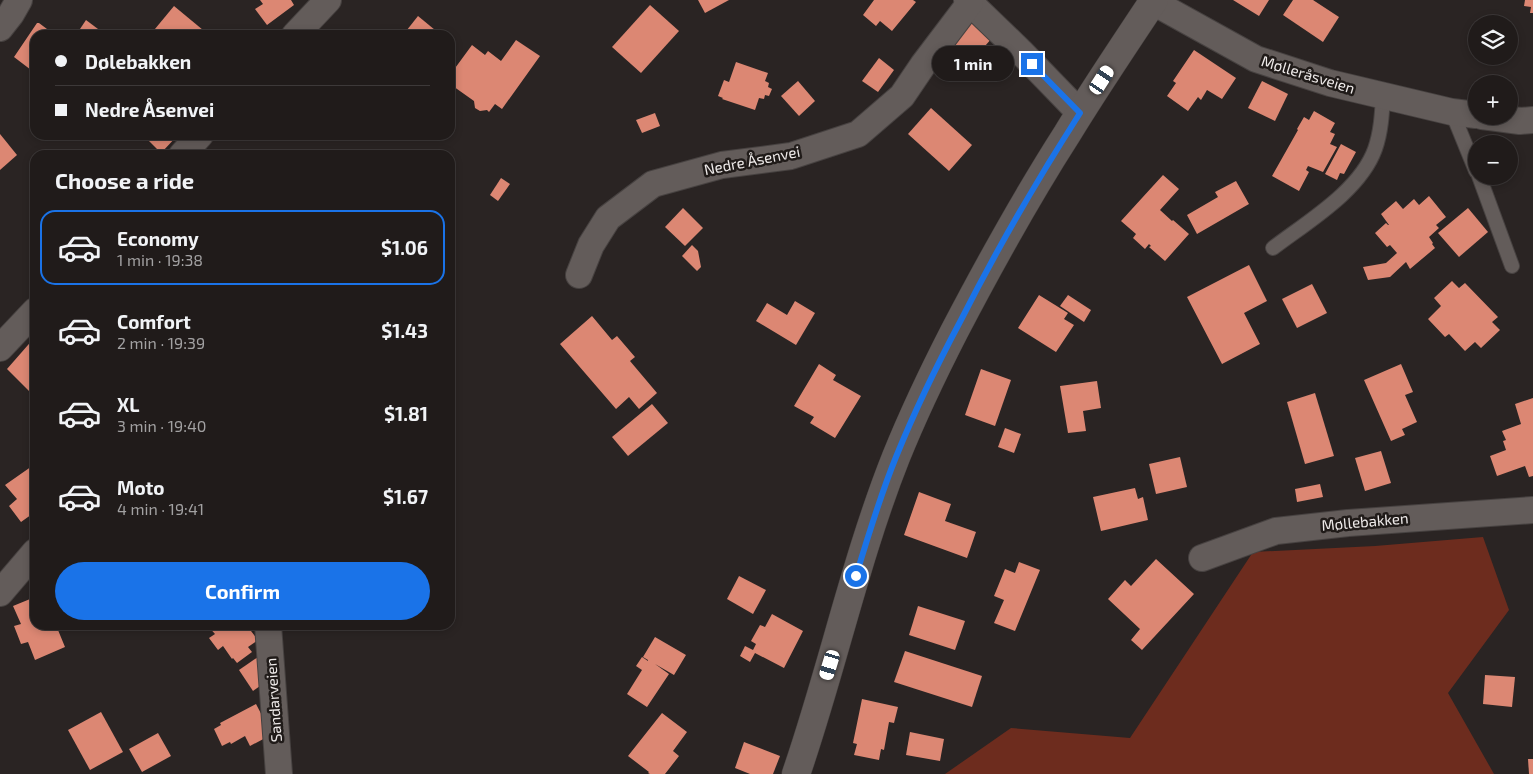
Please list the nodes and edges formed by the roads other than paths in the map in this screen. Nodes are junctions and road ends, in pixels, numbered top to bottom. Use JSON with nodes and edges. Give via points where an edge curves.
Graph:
{"nodes":[{"id":1,"x":19,"y":0,"type":"edge"},
{"id":2,"x":328,"y":0,"type":"edge"},
{"id":3,"x":1153,"y":1,"type":"edge"},
{"id":4,"x":969,"y":2,"type":"edge"},
{"id":5,"x":0,"y":28,"type":"edge"},
{"id":6,"x":300,"y":30,"type":"edge"},
{"id":7,"x":1383,"y":96,"type":"junction"},
{"id":8,"x":1080,"y":113,"type":"junction"},
{"id":9,"x":1464,"y":114,"type":"edge"},
{"id":10,"x":1533,"y":120,"type":"edge"},
{"id":11,"x":1518,"y":121,"type":"edge"},
{"id":12,"x":1468,"y":135,"type":"edge"},
{"id":13,"x":196,"y":140,"type":"edge"},
{"id":14,"x":186,"y":150,"type":"edge"},
{"id":15,"x":1481,"y":185,"type":"edge"},
{"id":16,"x":1273,"y":248,"type":"dead end"},
{"id":17,"x":1512,"y":266,"type":"dead end"},
{"id":18,"x":579,"y":276,"type":"dead end"},
{"id":19,"x":30,"y":316,"type":"edge"},
{"id":20,"x":0,"y":348,"type":"edge"},
{"id":21,"x":1533,"y":510,"type":"edge"},
{"id":22,"x":30,"y":558,"type":"edge"},
{"id":23,"x":1202,"y":558,"type":"dead end"},
{"id":24,"x":0,"y":592,"type":"edge"},
{"id":25,"x":268,"y":630,"type":"edge"},
{"id":26,"x":279,"y":774,"type":"edge"},
{"id":27,"x":796,"y":774,"type":"edge"}],
"edges":[{"from":1,"to":5,"type":"street"},
{"from":2,"to":6,"type":"street"},
{"from":3,"to":7,"type":"street","name":"Mølleråsveien","via":[[1256,59]]},
{"from":3,"to":8,"type":"main road"},
{"from":4,"to":8,"type":"street","name":"Nedre Åsenvei"},
{"from":4,"to":18,"type":"street","name":"Nedre Åsenvei","via":[[902,96],[858,134],[791,156],[722,165],[653,184],[608,218],[591,245]]},
{"from":7,"to":9,"type":"street","name":"Mølleråsveien"},
{"from":7,"to":16,"type":"lane","via":[[1381,125],[1364,171],[1346,192]]},
{"from":8,"to":27,"type":"main road","via":[[978,286],[906,432],[867,540]]},
{"from":9,"to":12,"type":"lane"},
{"from":10,"to":11,"type":"street"},
{"from":13,"to":14,"type":"street"},
{"from":15,"to":17,"type":"lane"},
{"from":19,"to":20,"type":"street"},
{"from":21,"to":23,"type":"street","name":"Møllebakken","via":[[1276,531]]},
{"from":22,"to":24,"type":"street"},
{"from":25,"to":26,"type":"street","name":"Sandarveien"}]}
